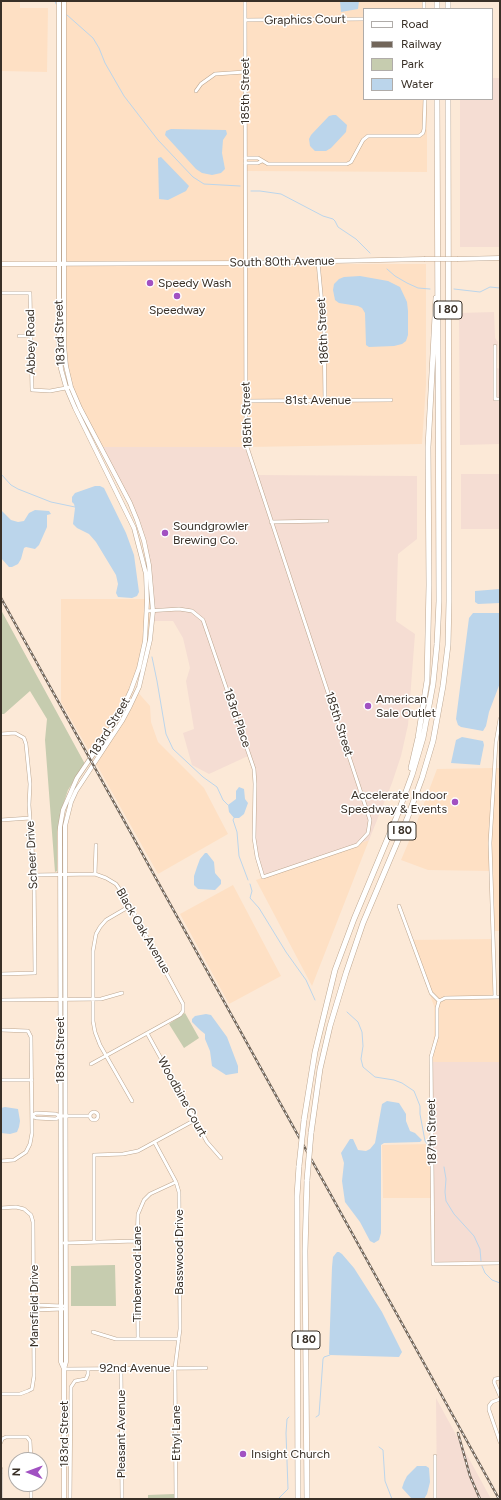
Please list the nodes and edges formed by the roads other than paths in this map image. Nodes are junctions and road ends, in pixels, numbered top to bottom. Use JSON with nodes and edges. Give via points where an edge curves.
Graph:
{"nodes":[{"id":1,"x":59,"y":1,"type":"edge"},
{"id":2,"x":64,"y":1,"type":"edge"},
{"id":3,"x":245,"y":1,"type":"edge"},
{"id":4,"x":363,"y":19,"type":"edge"},
{"id":5,"x":245,"y":20,"type":"junction"},
{"id":6,"x":245,"y":72,"type":"junction"},
{"id":7,"x":196,"y":91,"type":"dead end"},
{"id":8,"x":425,"y":100,"type":"edge"},
{"id":9,"x":437,"y":100,"type":"edge"},
{"id":10,"x":448,"y":100,"type":"edge"},
{"id":11,"x":245,"y":158,"type":"junction"},
{"id":12,"x":262,"y":161,"type":"junction"},
{"id":13,"x":245,"y":163,"type":"junction"},
{"id":14,"x":500,"y":258,"type":"edge"},
{"id":15,"x":318,"y":262,"type":"junction"},
{"id":16,"x":59,"y":263,"type":"junction"},
{"id":17,"x":64,"y":263,"type":"junction"},
{"id":18,"x":245,"y":263,"type":"junction"},
{"id":19,"x":1,"y":264,"type":"edge"},
{"id":20,"x":438,"y":275,"type":"junction"},
{"id":21,"x":1,"y":293,"type":"edge"},
{"id":22,"x":19,"y":336,"type":"dead end"},
{"id":23,"x":31,"y":336,"type":"junction"},
{"id":24,"x":495,"y":346,"type":"dead end"},
{"id":25,"x":68,"y":387,"type":"junction"},
{"id":26,"x":500,"y":399,"type":"edge"},
{"id":27,"x":325,"y":400,"type":"junction"},
{"id":28,"x":391,"y":400,"type":"dead end"},
{"id":29,"x":246,"y":401,"type":"junction"},
{"id":30,"x":327,"y":521,"type":"dead end"},
{"id":31,"x":271,"y":522,"type":"junction"},
{"id":32,"x":147,"y":611,"type":"junction"},
{"id":33,"x":153,"y":611,"type":"junction"},
{"id":34,"x":500,"y":719,"type":"edge"},
{"id":35,"x":1,"y":734,"type":"edge"},
{"id":36,"x":405,"y":794,"type":"junction"},
{"id":37,"x":30,"y":818,"type":"junction"},
{"id":38,"x":1,"y":820,"type":"edge"},
{"id":39,"x":96,"y":845,"type":"dead end"},
{"id":40,"x":94,"y":874,"type":"junction"},
{"id":41,"x":34,"y":875,"type":"junction"},
{"id":42,"x":59,"y":875,"type":"junction"},
{"id":43,"x":65,"y":875,"type":"junction"},
{"id":44,"x":263,"y":877,"type":"joint"},
{"id":45,"x":130,"y":906,"type":"junction"},
{"id":46,"x":399,"y":906,"type":"dead end"},
{"id":47,"x":1,"y":974,"type":"edge"},
{"id":48,"x":122,"y":993,"type":"dead end"},
{"id":49,"x":495,"y":997,"type":"junction"},
{"id":50,"x":500,"y":997,"type":"edge"},
{"id":51,"x":93,"y":999,"type":"junction"},
{"id":52,"x":1,"y":1000,"type":"edge"},
{"id":53,"x":59,"y":1000,"type":"junction"},
{"id":54,"x":65,"y":1000,"type":"junction"},
{"id":55,"x":439,"y":1002,"type":"junction"},
{"id":56,"x":1,"y":1030,"type":"edge"},
{"id":57,"x":147,"y":1033,"type":"junction"},
{"id":58,"x":105,"y":1056,"type":"junction"},
{"id":59,"x":91,"y":1064,"type":"dead end"},
{"id":60,"x":1,"y":1080,"type":"edge"},
{"id":61,"x":32,"y":1080,"type":"junction"},
{"id":62,"x":132,"y":1101,"type":"dead end"},
{"id":63,"x":32,"y":1116,"type":"junction"},
{"id":64,"x":60,"y":1116,"type":"junction"},
{"id":65,"x":66,"y":1116,"type":"junction"},
{"id":66,"x":90,"y":1116,"type":"dead end"},
{"id":67,"x":195,"y":1120,"type":"junction"},
{"id":68,"x":154,"y":1143,"type":"junction"},
{"id":69,"x":221,"y":1158,"type":"dead end"},
{"id":70,"x":1,"y":1162,"type":"edge"},
{"id":71,"x":176,"y":1182,"type":"junction"},
{"id":72,"x":1,"y":1208,"type":"edge"},
{"id":73,"x":136,"y":1241,"type":"junction"},
{"id":74,"x":94,"y":1242,"type":"junction"},
{"id":75,"x":60,"y":1243,"type":"junction"},
{"id":76,"x":66,"y":1243,"type":"junction"},
{"id":77,"x":500,"y":1263,"type":"edge"},
{"id":78,"x":34,"y":1305,"type":"junction"},
{"id":79,"x":61,"y":1307,"type":"junction"},
{"id":80,"x":66,"y":1307,"type":"junction"},
{"id":81,"x":34,"y":1310,"type":"junction"},
{"id":82,"x":93,"y":1332,"type":"dead end"},
{"id":83,"x":138,"y":1339,"type":"junction"},
{"id":84,"x":178,"y":1339,"type":"junction"},
{"id":85,"x":121,"y":1368,"type":"junction"},
{"id":86,"x":175,"y":1368,"type":"junction"},
{"id":87,"x":206,"y":1368,"type":"dead end"},
{"id":88,"x":64,"y":1369,"type":"junction"},
{"id":89,"x":88,"y":1369,"type":"junction"},
{"id":90,"x":500,"y":1378,"type":"edge"},
{"id":91,"x":1,"y":1394,"type":"edge"},
{"id":92,"x":500,"y":1396,"type":"edge"},
{"id":93,"x":500,"y":1399,"type":"edge"},
{"id":94,"x":1,"y":1442,"type":"edge"},
{"id":95,"x":500,"y":1442,"type":"edge"},
{"id":96,"x":31,"y":1452,"type":"edge"},
{"id":97,"x":435,"y":1456,"type":"dead end"},
{"id":98,"x":1,"y":1469,"type":"edge"},
{"id":99,"x":1,"y":1474,"type":"edge"},
{"id":100,"x":1,"y":1499,"type":"edge"},
{"id":101,"x":64,"y":1499,"type":"edge"},
{"id":102,"x":70,"y":1499,"type":"edge"},
{"id":103,"x":122,"y":1499,"type":"edge"},
{"id":104,"x":176,"y":1499,"type":"edge"},
{"id":105,"x":298,"y":1499,"type":"edge"},
{"id":106,"x":307,"y":1499,"type":"edge"},
{"id":107,"x":435,"y":1499,"type":"edge"}],
"edges":[{"from":1,"to":16,"type":"street","name":"183rd Street"},
{"from":2,"to":17,"type":"street","name":"183rd Street"},
{"from":3,"to":5,"type":"street","name":"185th Street"},
{"from":4,"to":5,"type":"street","name":"Graphics Court"},
{"from":5,"to":6,"type":"street","name":"185th Street"},
{"from":6,"to":7,"type":"street","via":[[215,74]]},
{"from":6,"to":11,"type":"street","name":"185th Street"},
{"from":8,"to":12,"type":"street","via":[[423,133],[419,136],[368,136],[347,164],[268,164]]},
{"from":9,"to":20,"type":"highway","number":"I 80"},
{"from":10,"to":106,"type":"highway","number":"I 80","bridge":true,"via":[[448,645],[433,741],[422,778],[363,923],[330,1026],[320,1069],[307,1180]]},
{"from":11,"to":12,"type":"street","via":[[258,158]]},
{"from":11,"to":13,"type":"street","name":"185th Street"},
{"from":12,"to":13,"type":"street"},
{"from":13,"to":18,"type":"street","name":"185th Street"},
{"from":14,"to":15,"type":"street","name":"South 80th Avenue","bridge":true},
{"from":15,"to":18,"type":"street","name":"South 80th Avenue"},
{"from":15,"to":27,"type":"street","name":"186th Street","via":[[324,326]]},
{"from":16,"to":17,"type":"street","name":"South 80th Avenue"},
{"from":16,"to":19,"type":"street","name":"South 80th Avenue"},
{"from":16,"to":25,"type":"street","name":"183rd Street","via":[[58,345],[61,369]]},
{"from":17,"to":18,"type":"street","name":"South 80th Avenue"},
{"from":17,"to":25,"type":"street","name":"183rd Street","via":[[64,345]]},
{"from":18,"to":29,"type":"street","name":"185th Street"},
{"from":20,"to":36,"type":"highway","via":[[428,447],[427,681],[418,738]]},
{"from":20,"to":36,"type":"highway","number":"I 80","via":[[437,644],[423,738]]},
{"from":21,"to":23,"type":"street","name":"Abbey Road","via":[[30,293]]},
{"from":22,"to":23,"type":"street"},
{"from":23,"to":25,"type":"street","name":"Abbey Road","via":[[32,390]]},
{"from":24,"to":26,"type":"street","via":[[495,399]]},
{"from":25,"to":32,"type":"street","name":"183rd Street","via":[[134,528],[146,574]]},
{"from":25,"to":33,"type":"street","name":"183rd Street","via":[[137,520],[149,565]]},
{"from":27,"to":28,"type":"street","name":"81st Avenue"},
{"from":27,"to":29,"type":"street","name":"81st Avenue"},
{"from":29,"to":31,"type":"street","name":"185th Street","via":[[246,446]]},
{"from":30,"to":31,"type":"street"},
{"from":31,"to":44,"type":"street","name":"185th Street","via":[[370,820],[368,832],[357,845]]},
{"from":32,"to":33,"type":"street","name":"183rd Place"},
{"from":32,"to":42,"type":"street","name":"183rd Street","via":[[145,641],[131,690],[119,716],[77,778],[63,810],[59,835]]},
{"from":33,"to":43,"type":"street","name":"183rd Street","via":[[148,654],[133,700],[71,802],[65,826]]},
{"from":33,"to":44,"type":"street","name":"183rd Place","via":[[179,609],[192,612],[203,620],[254,769],[254,838]]},
{"from":34,"to":49,"type":"street","via":[[496,742],[490,843]]},
{"from":35,"to":37,"type":"street","name":"Scheer Drive","via":[[15,733],[24,738],[30,784]]},
{"from":36,"to":105,"type":"highway","number":"I 80","bridge":true,"via":[[335,970],[315,1052],[304,1120],[297,1196]]},
{"from":37,"to":38,"type":"street"},
{"from":37,"to":41,"type":"street","name":"Scheer Drive"},
{"from":39,"to":40,"type":"street"},
{"from":40,"to":43,"type":"street","name":"Black Oak Avenue"},
{"from":40,"to":45,"type":"street","name":"Black Oak Avenue","via":[[116,884]]},
{"from":41,"to":42,"type":"street","name":"Black Oak Avenue"},
{"from":41,"to":47,"type":"street","name":"Scheer Drive","via":[[34,973]]},
{"from":42,"to":43,"type":"street","name":"Black Oak Avenue"},
{"from":42,"to":53,"type":"street","name":"183rd Street"},
{"from":43,"to":54,"type":"street","name":"183rd Street"},
{"from":45,"to":51,"type":"street","via":[[106,920],[96,934],[93,943]]},
{"from":45,"to":57,"type":"street","name":"Black Oak Avenue","via":[[184,1006],[180,1015]]},
{"from":46,"to":55,"type":"street","via":[[430,993]]},
{"from":48,"to":51,"type":"street"},
{"from":49,"to":50,"type":"street"},
{"from":49,"to":55,"type":"street","via":[[445,998]]},
{"from":51,"to":54,"type":"street"},
{"from":51,"to":58,"type":"street","via":[[94,1027]]},
{"from":52,"to":53,"type":"street"},
{"from":53,"to":54,"type":"street"},
{"from":53,"to":64,"type":"street","name":"183rd Street"},
{"from":54,"to":65,"type":"street","name":"183rd Street"},
{"from":55,"to":77,"type":"street","name":"187th Street","via":[[436,1008],[437,1036],[431,1057],[434,1264]]},
{"from":56,"to":61,"type":"street","via":[[28,1031],[31,1036]]},
{"from":57,"to":58,"type":"street"},
{"from":57,"to":67,"type":"street","name":"Woodbine Court"},
{"from":58,"to":59,"type":"street"},
{"from":58,"to":62,"type":"street"},
{"from":60,"to":61,"type":"street"},
{"from":61,"to":63,"type":"street"},
{"from":63,"to":64,"type":"street","via":[[36,1113]]},
{"from":63,"to":70,"type":"street","via":[[32,1138],[26,1152],[14,1160]]},
{"from":64,"to":65,"type":"street"},
{"from":64,"to":75,"type":"street","name":"183rd Street"},
{"from":65,"to":66,"type":"street"},
{"from":65,"to":76,"type":"street","name":"183rd Street"},
{"from":67,"to":68,"type":"street"},
{"from":67,"to":69,"type":"street","name":"Woodbine Court"},
{"from":68,"to":71,"type":"street","name":"Basswood Drive"},
{"from":68,"to":74,"type":"street","via":[[133,1152],[94,1155]]},
{"from":71,"to":73,"type":"street","name":"Timberwood Lane","via":[[150,1194],[144,1200],[138,1214]]},
{"from":71,"to":84,"type":"street","name":"Basswood Drive","via":[[179,1192]]},
{"from":72,"to":78,"type":"street","name":"Mansfield Drive","via":[[21,1208],[28,1212],[33,1222]]},
{"from":73,"to":74,"type":"street"},
{"from":73,"to":83,"type":"street","name":"Timberwood Lane"},
{"from":74,"to":76,"type":"street"},
{"from":75,"to":76,"type":"street"},
{"from":75,"to":79,"type":"street","name":"183rd Street"},
{"from":76,"to":80,"type":"street","name":"183rd Street"},
{"from":78,"to":79,"type":"street"},
{"from":78,"to":81,"type":"street","name":"Mansfield Drive"},
{"from":79,"to":80,"type":"street"},
{"from":79,"to":81,"type":"street"},
{"from":79,"to":88,"type":"street","name":"183rd Street","via":[[61,1362]]},
{"from":80,"to":88,"type":"street","name":"183rd Street"},
{"from":81,"to":91,"type":"street","name":"Mansfield Drive","via":[[32,1389],[20,1394]]},
{"from":82,"to":83,"type":"street","via":[[110,1338]]},
{"from":83,"to":84,"type":"street"},
{"from":84,"to":86,"type":"street","name":"Basswood Drive"},
{"from":85,"to":86,"type":"street","name":"92nd Avenue"},
{"from":85,"to":89,"type":"street","name":"92nd Avenue"},
{"from":85,"to":103,"type":"street","name":"Pleasant Avenue"},
{"from":86,"to":87,"type":"street","name":"92nd Avenue"},
{"from":86,"to":104,"type":"street","name":"Ethyl Lane"},
{"from":88,"to":89,"type":"street","name":"92nd Avenue"},
{"from":88,"to":101,"type":"street","name":"183rd Street"},
{"from":89,"to":102,"type":"street","via":[[86,1379],[75,1381],[71,1387]]},
{"from":90,"to":92,"type":"street","via":[[494,1382]]},
{"from":93,"to":95,"type":"street","via":[[492,1402],[489,1410]]},
{"from":94,"to":96,"type":"street","via":[[7,1437],[27,1437],[30,1439]]},
{"from":97,"to":107,"type":"street"},
{"from":98,"to":99,"type":"street"},
{"from":99,"to":100,"type":"street"}]}
